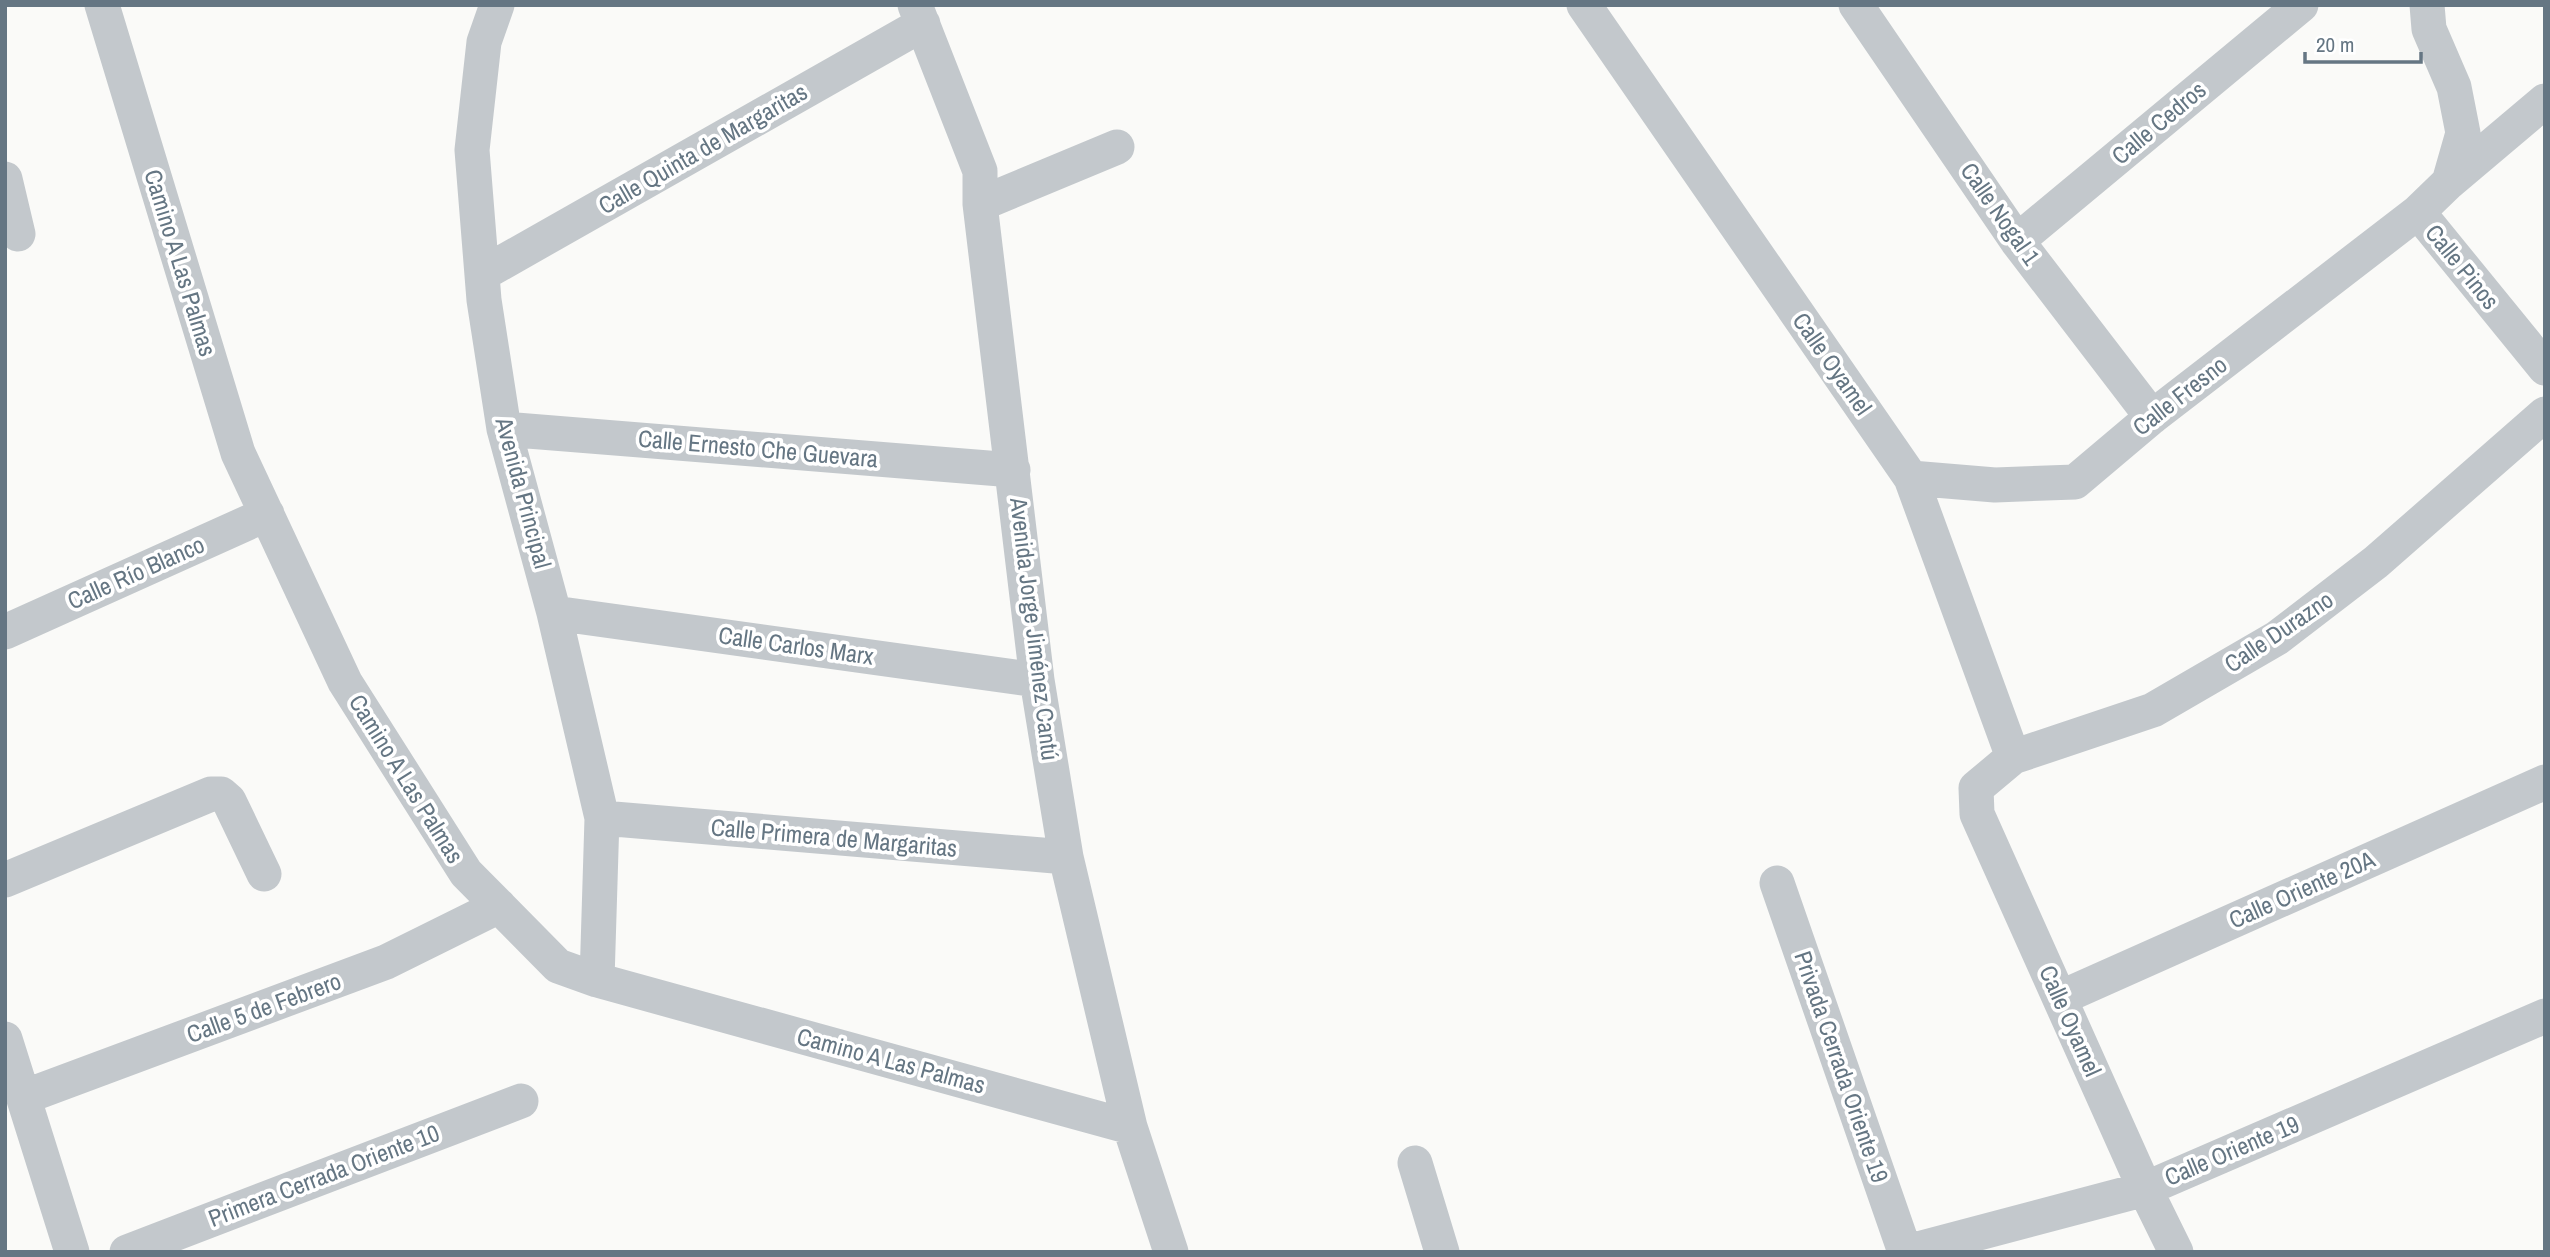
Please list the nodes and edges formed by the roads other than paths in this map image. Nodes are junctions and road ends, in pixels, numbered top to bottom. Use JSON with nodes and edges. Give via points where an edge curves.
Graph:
{"nodes":[{"id":1,"x":102,"y":5,"type":"edge"},
{"id":2,"x":497,"y":5,"type":"edge"},
{"id":3,"x":1584,"y":5,"type":"edge"},
{"id":4,"x":1856,"y":5,"type":"edge"},
{"id":5,"x":2301,"y":5,"type":"edge"},
{"id":6,"x":2427,"y":5,"type":"edge"},
{"id":7,"x":919,"y":14,"type":"edge"},
{"id":8,"x":2545,"y":101,"type":"edge"},
{"id":9,"x":1117,"y":147,"type":"dead end"},
{"id":10,"x":5,"y":179,"type":"edge"},
{"id":11,"x":2449,"y":182,"type":"junction"},
{"id":12,"x":980,"y":204,"type":"junction"},
{"id":13,"x":2418,"y":212,"type":"junction"},
{"id":14,"x":18,"y":233,"type":"dead end"},
{"id":15,"x":2017,"y":241,"type":"junction"},
{"id":16,"x":482,"y":274,"type":"junction"},
{"id":17,"x":2545,"y":369,"type":"edge"},
{"id":18,"x":2545,"y":414,"type":"edge"},
{"id":19,"x":2152,"y":417,"type":"junction"},
{"id":20,"x":504,"y":429,"type":"junction"},
{"id":21,"x":1013,"y":470,"type":"junction"},
{"id":22,"x":1910,"y":478,"type":"junction"},
{"id":23,"x":267,"y":514,"type":"junction"},
{"id":24,"x":554,"y":613,"type":"junction"},
{"id":25,"x":5,"y":632,"type":"edge"},
{"id":26,"x":1038,"y":680,"type":"junction"},
{"id":27,"x":2013,"y":757,"type":"junction"},
{"id":28,"x":2545,"y":782,"type":"edge"},
{"id":29,"x":1976,"y":788,"type":"joint"},
{"id":30,"x":602,"y":818,"type":"junction"},
{"id":31,"x":1066,"y":857,"type":"junction"},
{"id":32,"x":264,"y":874,"type":"dead end"},
{"id":33,"x":5,"y":880,"type":"edge"},
{"id":34,"x":1777,"y":883,"type":"dead end"},
{"id":35,"x":499,"y":906,"type":"junction"},
{"id":36,"x":597,"y":979,"type":"junction"},
{"id":37,"x":2060,"y":998,"type":"junction"},
{"id":38,"x":2545,"y":1016,"type":"edge"},
{"id":39,"x":5,"y":1039,"type":"edge"},
{"id":40,"x":23,"y":1097,"type":"junction"},
{"id":41,"x":521,"y":1101,"type":"dead end"},
{"id":42,"x":1130,"y":1127,"type":"junction"},
{"id":43,"x":1415,"y":1163,"type":"dead end"},
{"id":44,"x":2145,"y":1189,"type":"junction"},
{"id":45,"x":72,"y":1252,"type":"edge"},
{"id":46,"x":127,"y":1252,"type":"edge"},
{"id":47,"x":1171,"y":1252,"type":"edge"},
{"id":48,"x":1442,"y":1252,"type":"edge"},
{"id":49,"x":1906,"y":1252,"type":"edge"},
{"id":50,"x":2176,"y":1252,"type":"edge"}],
"edges":[{"from":1,"to":23,"type":"street","name":"Camino A Las Palmas","via":[[238,453]]},
{"from":2,"to":16,"type":"street","name":"Avenida Principal","via":[[484,42],[471,150]]},
{"from":3,"to":22,"type":"street","name":"Calle Oyamel"},
{"from":4,"to":15,"type":"street","name":"Calle Nogal 1"},
{"from":5,"to":15,"type":"street","name":"Calle Cedros"},
{"from":6,"to":11,"type":"street","name":"Calle Pinos","via":[[2429,29],[2454,87],[2463,133]]},
{"from":7,"to":12,"type":"street","name":"Avenida Jorge Jiménez Cantú","via":[[980,171]]},
{"from":7,"to":16,"type":"street","name":"Calle Quinta de Margaritas"},
{"from":8,"to":11,"type":"street"},
{"from":9,"to":12,"type":"street"},
{"from":10,"to":14,"type":"street"},
{"from":11,"to":13,"type":"street","name":"Calle Pinos"},
{"from":12,"to":21,"type":"street","name":"Avenida Jorge Jiménez Cantú"},
{"from":13,"to":17,"type":"street","name":"Calle Pinos"},
{"from":13,"to":19,"type":"street","name":"Calle Fresno"},
{"from":15,"to":19,"type":"street","name":"Calle Nogal 1"},
{"from":16,"to":20,"type":"street","name":"Avenida Principal"},
{"from":18,"to":27,"type":"street","name":"Calle Durazno","via":[[2376,562],[2277,638],[2153,710]]},
{"from":19,"to":22,"type":"street","name":"Calle Fresno","via":[[2075,482],[1995,485]]},
{"from":20,"to":21,"type":"street","name":"Calle Ernesto Che Guevara"},
{"from":20,"to":24,"type":"street","name":"Avenida Principal"},
{"from":21,"to":26,"type":"street","name":"Avenida Jorge Jiménez Cantú"},
{"from":22,"to":27,"type":"street","name":"Calle Oyamel"},
{"from":23,"to":25,"type":"street","name":"Calle Río Blanco"},
{"from":23,"to":35,"type":"street","name":"Camino A Las Palmas","via":[[345,682],[466,873]]},
{"from":24,"to":26,"type":"street","name":"Calle Carlos Marx"},
{"from":24,"to":30,"type":"street","name":"Avenida Principal"},
{"from":26,"to":31,"type":"street","name":"Avenida Jorge Jiménez Cantú"},
{"from":27,"to":29,"type":"street","name":"Calle Durazno"},
{"from":28,"to":37,"type":"street","name":"Calle Oriente 20A"},
{"from":29,"to":37,"type":"street","name":"Calle Oyamel","via":[[1977,814]]},
{"from":30,"to":31,"type":"street","name":"Calle Primera de Margaritas"},
{"from":30,"to":36,"type":"street","name":"Avenida Principal"},
{"from":31,"to":42,"type":"street","name":"Avenida Jorge Jiménez Cantú"},
{"from":32,"to":33,"type":"street","via":[[229,801],[221,794],[211,794]]},
{"from":34,"to":49,"type":"street","name":"Privada Cerrada Oriente 19"},
{"from":35,"to":36,"type":"street","name":"Camino A Las Palmas","via":[[558,965]]},
{"from":35,"to":40,"type":"street","name":"Calle 5 de Febrero","via":[[386,962]]},
{"from":36,"to":42,"type":"street","name":"Camino A Las Palmas"},
{"from":37,"to":44,"type":"street","name":"Calle Oyamel"},
{"from":38,"to":44,"type":"street","name":"Calle Oriente 19"},
{"from":39,"to":40,"type":"street"},
{"from":40,"to":45,"type":"street"},
{"from":41,"to":46,"type":"street","name":"Primera Cerrada Oriente 10"},
{"from":42,"to":47,"type":"street","name":"Avenida Jorge Jiménez Cantú"},
{"from":43,"to":48,"type":"street"},
{"from":44,"to":49,"type":"street","name":"Calle Oriente 19"},
{"from":44,"to":50,"type":"street","name":"Calle Oyamel"}]}
